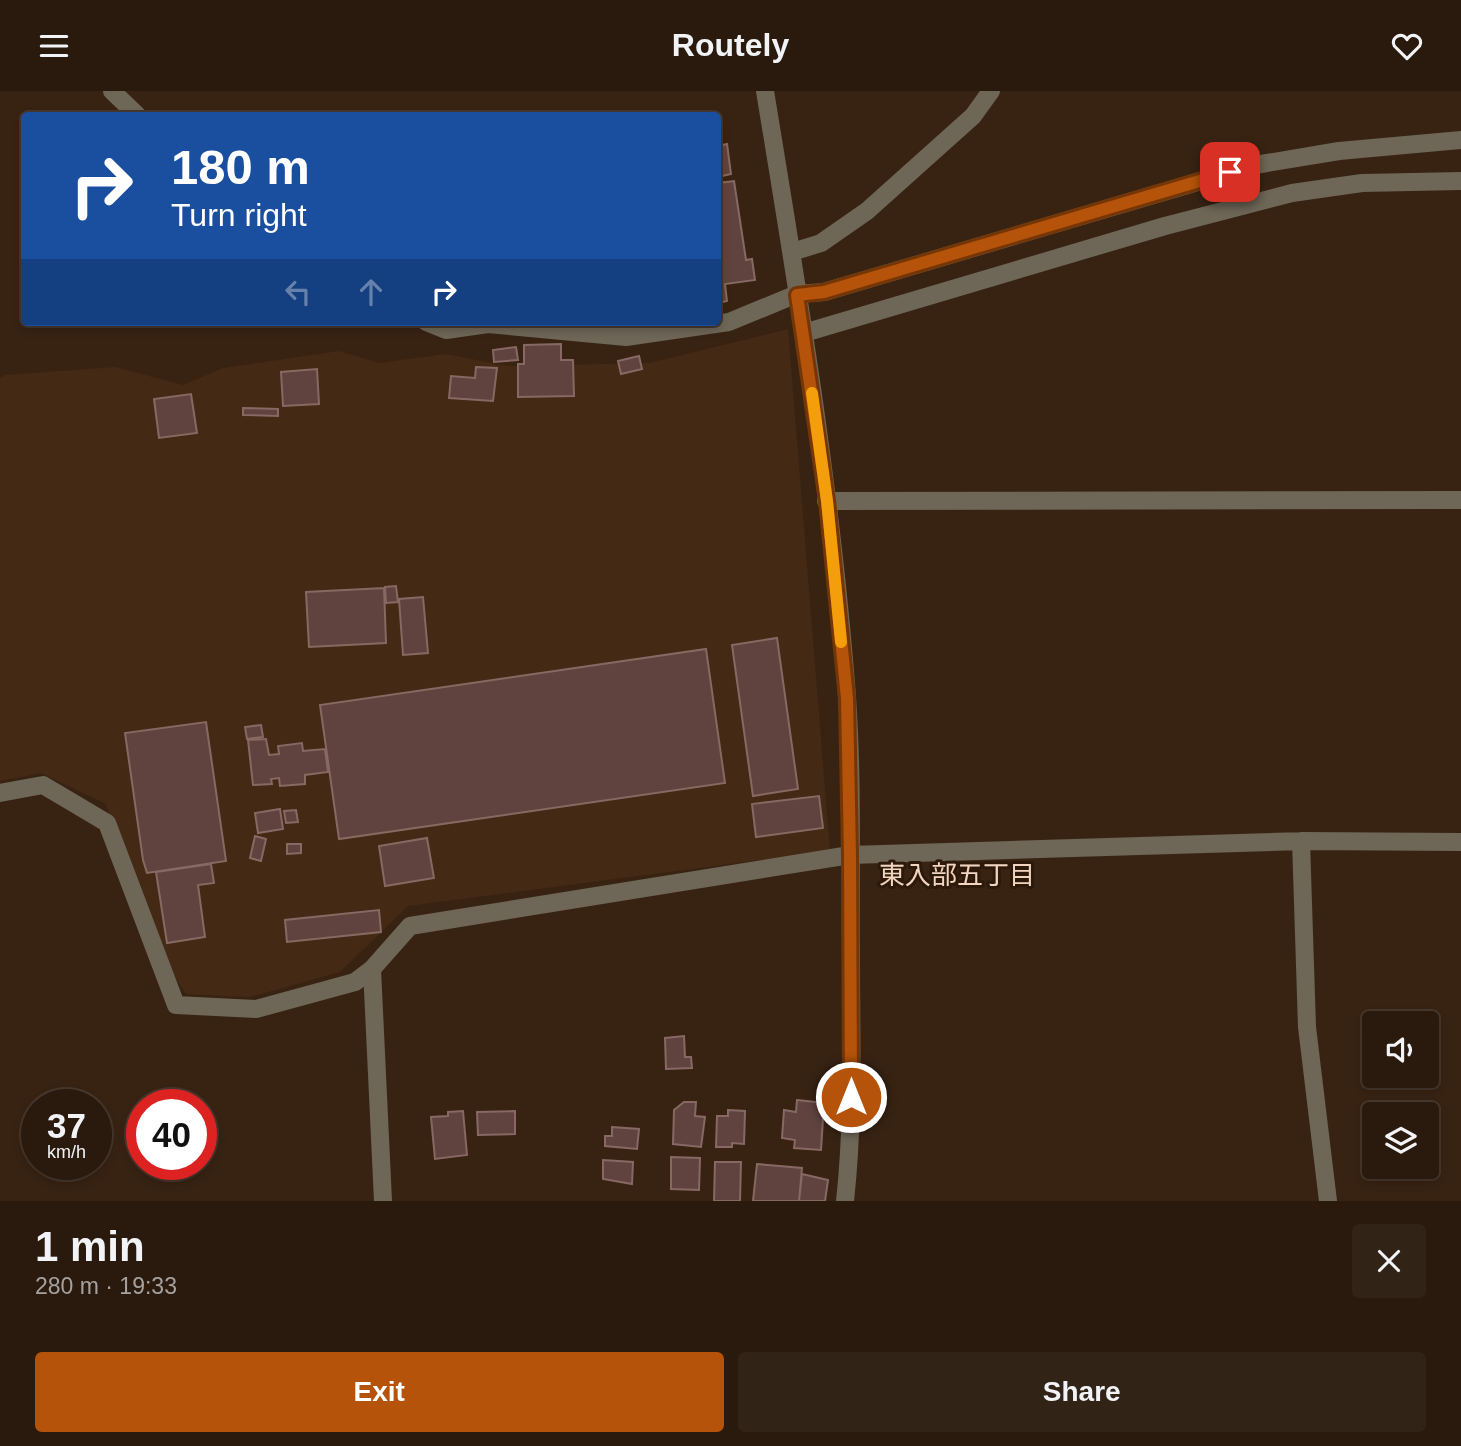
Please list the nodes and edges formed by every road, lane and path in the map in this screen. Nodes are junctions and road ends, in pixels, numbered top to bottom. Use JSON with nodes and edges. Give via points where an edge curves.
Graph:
{"nodes":[{"id":1,"x":112,"y":91,"type":"edge"},
{"id":2,"x":765,"y":91,"type":"edge"},
{"id":3,"x":991,"y":91,"type":"edge"},
{"id":4,"x":134,"y":112,"type":"edge"},
{"id":5,"x":1461,"y":140,"type":"edge"},
{"id":6,"x":1461,"y":181,"type":"edge"},
{"id":7,"x":792,"y":252,"type":"junction"},
{"id":8,"x":797,"y":295,"type":"junction"},
{"id":9,"x":721,"y":323,"type":"edge"},
{"id":10,"x":436,"y":326,"type":"edge"},
{"id":11,"x":474,"y":326,"type":"edge"},
{"id":12,"x":509,"y":326,"type":"edge"},
{"id":13,"x":702,"y":326,"type":"edge"},
{"id":14,"x":804,"y":333,"type":"junction"},
{"id":15,"x":1461,"y":500,"type":"edge"},
{"id":16,"x":827,"y":501,"type":"junction"},
{"id":17,"x":0,"y":793,"type":"edge"},
{"id":18,"x":1301,"y":841,"type":"junction"},
{"id":19,"x":1461,"y":842,"type":"edge"},
{"id":20,"x":850,"y":855,"type":"junction"},
{"id":21,"x":372,"y":969,"type":"junction"},
{"id":22,"x":383,"y":1201,"type":"edge"},
{"id":23,"x":845,"y":1201,"type":"edge"},
{"id":24,"x":1328,"y":1201,"type":"edge"}],
"edges":[{"from":1,"to":4,"type":"street"},
{"from":2,"to":7,"type":"street"},
{"from":3,"to":7,"type":"street","via":[[973,116],[867,212],[821,243]]},
{"from":5,"to":8,"type":"street","via":[[1339,151],[1255,165],[824,292]]},
{"from":6,"to":14,"type":"street","via":[[1362,183],[1292,193]]},
{"from":7,"to":8,"type":"street"},
{"from":8,"to":9,"type":"street"},
{"from":8,"to":14,"type":"street"},
{"from":10,"to":11,"type":"street","via":[[446,330]]},
{"from":12,"to":13,"type":"street","via":[[626,337]]},
{"from":14,"to":16,"type":"street"},
{"from":15,"to":16,"type":"street"},
{"from":16,"to":20,"type":"street","via":[[847,698]]},
{"from":17,"to":21,"type":"street","via":[[43,785],[107,823],[176,1005],[256,1009],[355,982]]},
{"from":18,"to":19,"type":"street"},
{"from":18,"to":20,"type":"street"},
{"from":18,"to":24,"type":"street","via":[[1307,1027]]},
{"from":20,"to":21,"type":"street","via":[[410,926]]},
{"from":20,"to":23,"type":"street","via":[[851,1150]]},
{"from":21,"to":22,"type":"street"}]}
